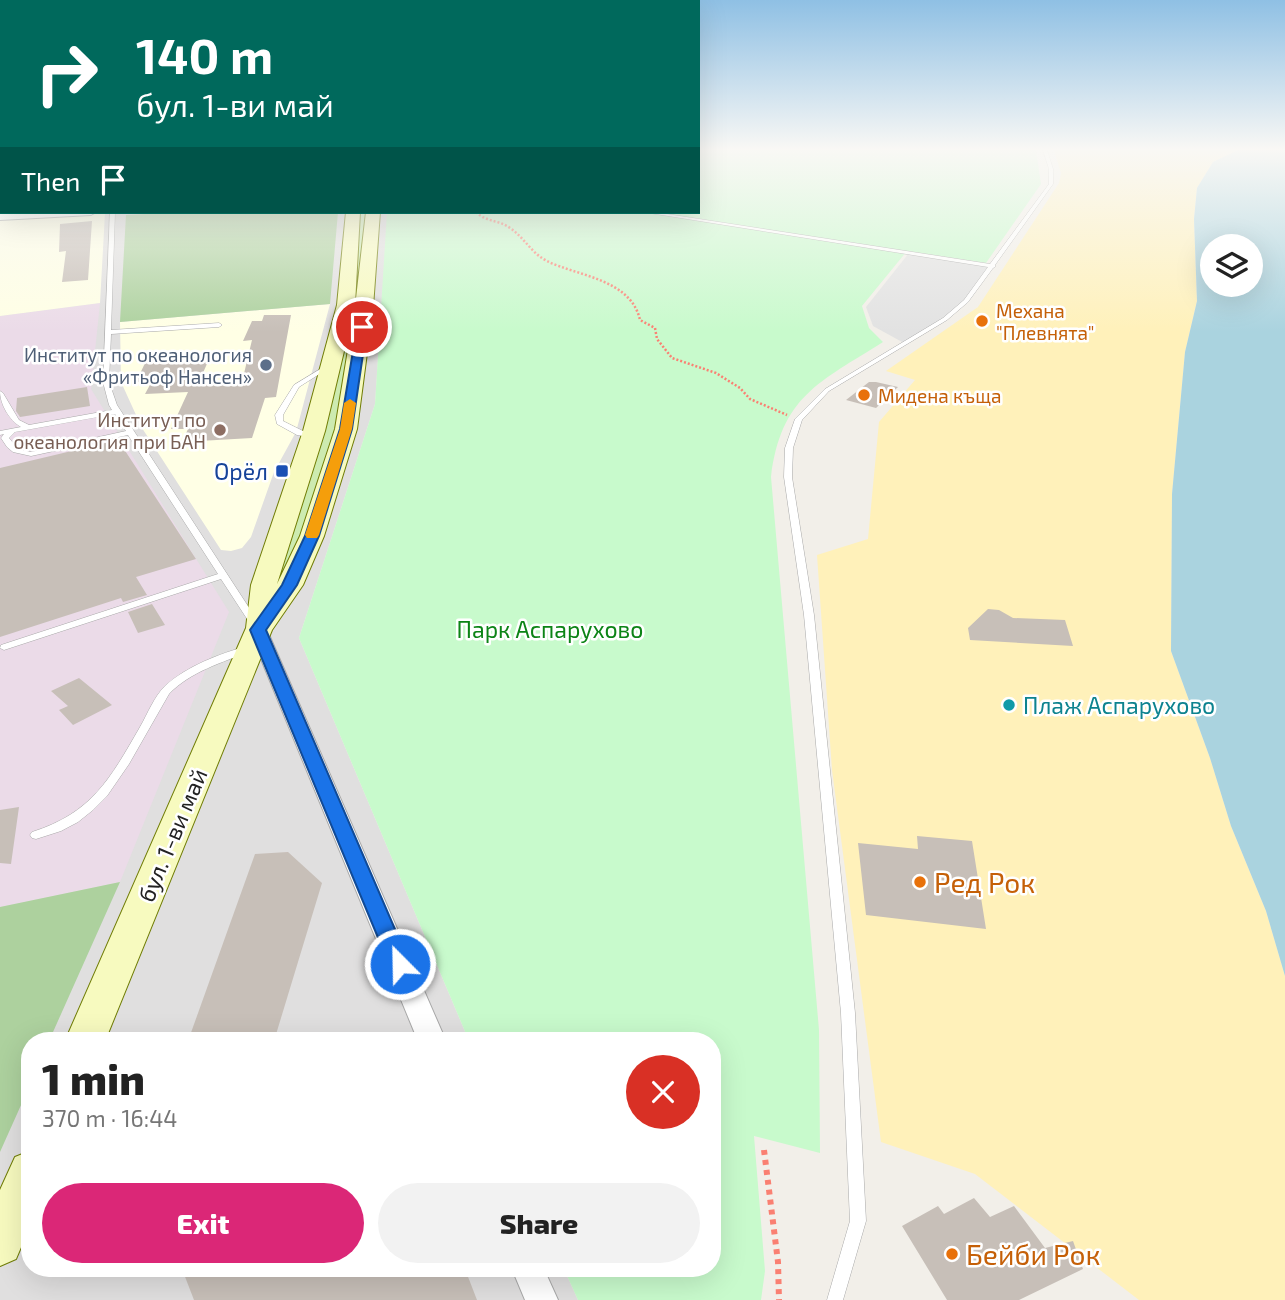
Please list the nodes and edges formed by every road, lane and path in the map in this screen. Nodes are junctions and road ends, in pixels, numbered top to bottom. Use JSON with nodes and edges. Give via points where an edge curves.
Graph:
{"nodes":[{"id":1,"x":1032,"y":211,"type":"edge"},
{"id":2,"x":55,"y":214,"type":"edge"},
{"id":3,"x":112,"y":214,"type":"edge"},
{"id":4,"x":353,"y":214,"type":"edge"},
{"id":5,"x":373,"y":214,"type":"edge"},
{"id":6,"x":477,"y":214,"type":"edge"},
{"id":7,"x":659,"y":214,"type":"edge"},
{"id":8,"x":0,"y":217,"type":"edge"},
{"id":9,"x":993,"y":266,"type":"junction"},
{"id":10,"x":219,"y":325,"type":"dead end"},
{"id":11,"x":108,"y":332,"type":"junction"},
{"id":12,"x":329,"y":365,"type":"junction"},
{"id":13,"x":0,"y":393,"type":"edge"},
{"id":14,"x":117,"y":411,"type":"junction"},
{"id":15,"x":799,"y":419,"type":"junction"},
{"id":16,"x":26,"y":427,"type":"junction"},
{"id":17,"x":13,"y":430,"type":"junction"},
{"id":18,"x":130,"y":432,"type":"junction"},
{"id":19,"x":0,"y":433,"type":"edge"},
{"id":20,"x":312,"y":436,"type":"junction"},
{"id":21,"x":223,"y":575,"type":"junction"},
{"id":22,"x":254,"y":639,"type":"junction"},
{"id":23,"x":4,"y":648,"type":"dead end"},
{"id":24,"x":36,"y":835,"type":"dead end"},
{"id":25,"x":89,"y":1032,"type":"edge"},
{"id":26,"x":428,"y":1032,"type":"edge"},
{"id":27,"x":764,"y":1150,"type":"dead end"},
{"id":28,"x":21,"y":1193,"type":"edge"},
{"id":29,"x":0,"y":1243,"type":"edge"},
{"id":30,"x":532,"y":1277,"type":"edge"},
{"id":31,"x":542,"y":1300,"type":"edge"},
{"id":32,"x":779,"y":1300,"type":"edge"},
{"id":33,"x":835,"y":1300,"type":"edge"}],
"edges":[{"from":1,"to":9,"type":"lane"},
{"from":2,"to":8,"type":"street"},
{"from":3,"to":11,"type":"lane"},
{"from":4,"to":12,"type":"main road","name":"бул. 1-ви май","via":[[346,305]]},
{"from":5,"to":22,"type":"main road","name":"бул. 1-ви май","via":[[365,307],[346,429],[312,536],[290,585]]},
{"from":6,"to":15,"type":"path","via":[[508,226],[536,254],[590,274],[623,294],[639,312],[640,320],[654,328],[672,358],[716,373],[750,399]]},
{"from":7,"to":9,"type":"lane"},
{"from":9,"to":15,"type":"lane","via":[[945,319],[827,390]]},
{"from":10,"to":11,"type":"lane"},
{"from":11,"to":14,"type":"lane","via":[[106,382]]},
{"from":12,"to":20,"type":"main road","name":"бул. 1-ви май"},
{"from":12,"to":20,"type":"lane","via":[[296,386],[279,415],[280,422]]},
{"from":13,"to":16,"type":"lane","via":[[16,421]]},
{"from":14,"to":16,"type":"lane"},
{"from":14,"to":18,"type":"lane"},
{"from":15,"to":33,"type":"lane","via":[[789,448],[788,477],[810,615],[848,1013],[858,1222]]},
{"from":16,"to":17,"type":"lane"},
{"from":17,"to":18,"type":"lane","via":[[5,438],[10,447],[31,454]]},
{"from":17,"to":19,"type":"lane"},
{"from":18,"to":21,"type":"lane"},
{"from":20,"to":22,"type":"main road","name":"бул. 1-ви май","via":[[264,585]]},
{"from":21,"to":22,"type":"lane"},
{"from":21,"to":23,"type":"lane"},
{"from":22,"to":24,"type":"lane","via":[[168,688],[110,786],[81,817],[59,830]]},
{"from":22,"to":25,"type":"main road","name":"бул. 1-ви май"},
{"from":22,"to":26,"type":"street"},
{"from":27,"to":32,"type":"path","via":[[770,1217],[779,1254]]},
{"from":28,"to":29,"type":"main road"},
{"from":30,"to":31,"type":"street"}]}
